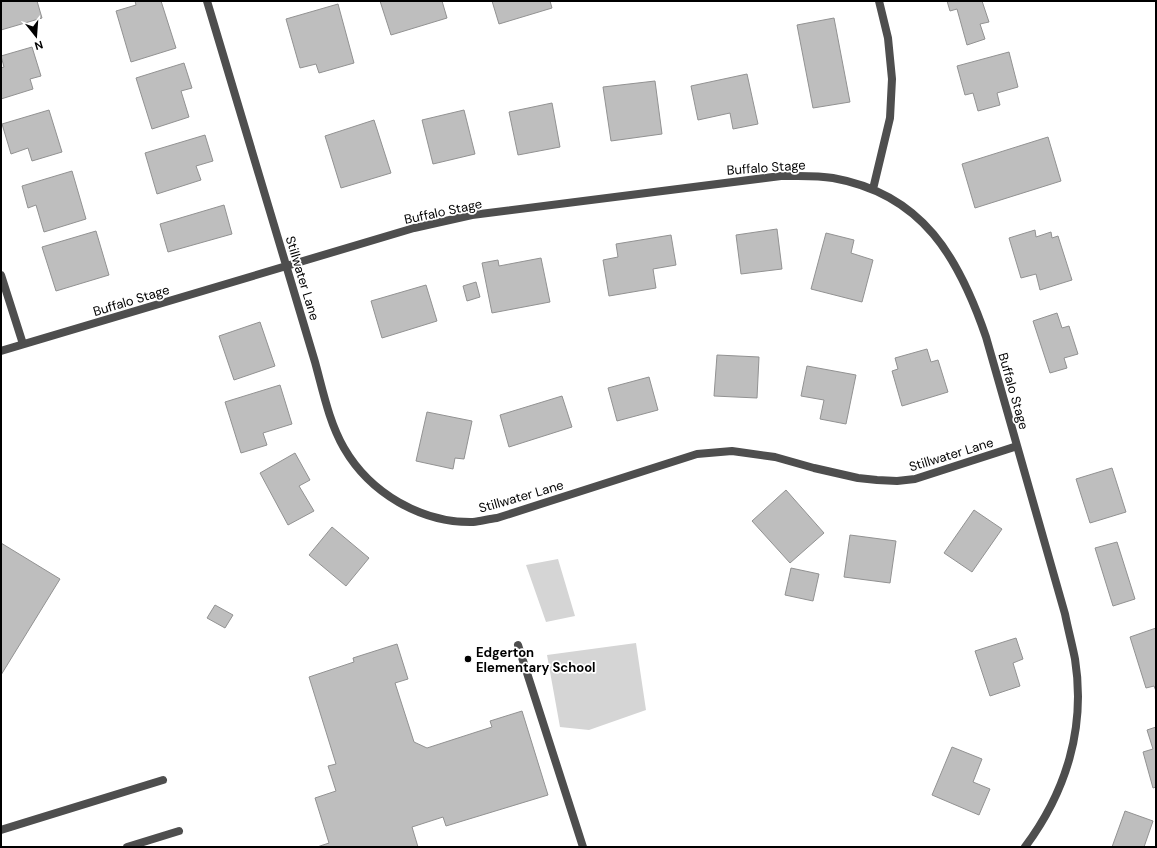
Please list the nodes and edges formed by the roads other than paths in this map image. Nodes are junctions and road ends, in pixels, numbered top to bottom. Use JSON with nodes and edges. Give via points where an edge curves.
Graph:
{"nodes":[{"id":1,"x":207,"y":1,"type":"edge"},
{"id":2,"x":879,"y":1,"type":"edge"},
{"id":3,"x":873,"y":189,"type":"junction"},
{"id":4,"x":287,"y":266,"type":"junction"},
{"id":5,"x":1,"y":275,"type":"edge"},
{"id":6,"x":22,"y":344,"type":"junction"},
{"id":7,"x":1,"y":351,"type":"edge"},
{"id":8,"x":1017,"y":446,"type":"junction"},
{"id":9,"x":518,"y":645,"type":"dead end"},
{"id":10,"x":163,"y":780,"type":"dead end"},
{"id":11,"x":1,"y":830,"type":"edge"},
{"id":12,"x":179,"y":831,"type":"dead end"},
{"id":13,"x":127,"y":847,"type":"edge"},
{"id":14,"x":583,"y":847,"type":"edge"},
{"id":15,"x":1025,"y":847,"type":"edge"}],
"edges":[{"from":1,"to":4,"type":"street","name":"Stillwater Lane"},
{"from":2,"to":3,"type":"street","via":[[888,38],[892,79],[890,118]]},
{"from":3,"to":4,"type":"street","name":"Buffalo Stage","via":[[833,178],[781,176],[472,215],[414,228]]},
{"from":3,"to":8,"type":"street","name":"Buffalo Stage","via":[[899,202],[917,216],[938,239],[959,272],[984,330]]},
{"from":4,"to":6,"type":"street","name":"Buffalo Stage"},
{"from":4,"to":8,"type":"street","name":"Stillwater Lane","via":[[327,406],[344,448],[370,482],[400,503],[427,515],[474,522],[497,518],[697,454],[732,451],[774,457],[858,478],[897,481],[915,479]]},
{"from":5,"to":6,"type":"street"},
{"from":6,"to":7,"type":"street","name":"Buffalo Stage"},
{"from":8,"to":15,"type":"street","name":"Buffalo Stage","via":[[1065,614],[1075,659],[1078,703],[1072,746],[1059,790],[1049,811]]},
{"from":9,"to":14,"type":"street"},
{"from":10,"to":11,"type":"street"},
{"from":12,"to":13,"type":"street"}]}
